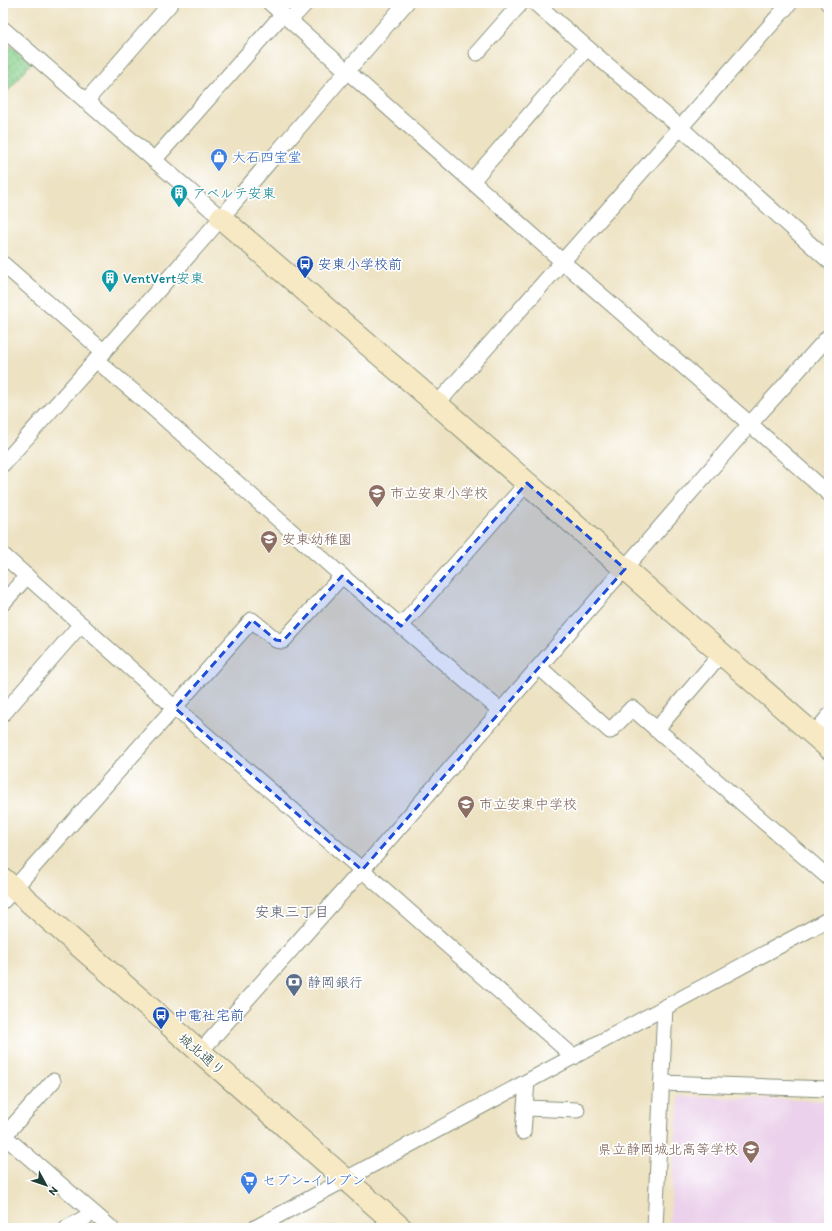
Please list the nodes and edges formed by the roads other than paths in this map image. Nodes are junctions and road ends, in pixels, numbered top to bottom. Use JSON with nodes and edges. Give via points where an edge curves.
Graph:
{"nodes":[{"id":1,"x":171,"y":3,"type":"edge"},
{"id":2,"x":270,"y":3,"type":"edge"},
{"id":3,"x":306,"y":3,"type":"edge"},
{"id":4,"x":406,"y":3,"type":"edge"},
{"id":5,"x":521,"y":3,"type":"edge"},
{"id":6,"x":535,"y":3,"type":"edge"},
{"id":7,"x":790,"y":3,"type":"edge"},
{"id":8,"x":287,"y":17,"type":"junction"},
{"id":9,"x":3,"y":29,"type":"edge"},
{"id":10,"x":587,"y":48,"type":"junction"},
{"id":11,"x":476,"y":53,"type":"dead end"},
{"id":12,"x":347,"y":70,"type":"junction"},
{"id":13,"x":86,"y":101,"type":"junction"},
{"id":14,"x":681,"y":128,"type":"junction"},
{"id":15,"x":154,"y":160,"type":"junction"},
{"id":16,"x":472,"y":181,"type":"junction"},
{"id":17,"x":221,"y":218,"type":"junction"},
{"id":18,"x":829,"y":261,"type":"edge"},
{"id":19,"x":563,"y":262,"type":"junction"},
{"id":20,"x":3,"y":264,"type":"edge"},
{"id":21,"x":829,"y":336,"type":"edge"},
{"id":22,"x":100,"y":356,"type":"junction"},
{"id":23,"x":437,"y":404,"type":"junction"},
{"id":24,"x":750,"y":424,"type":"junction"},
{"id":25,"x":3,"y":464,"type":"edge"},
{"id":26,"x":527,"y":483,"type":"junction"},
{"id":27,"x":829,"y":494,"type":"edge"},
{"id":28,"x":3,"y":556,"type":"edge"},
{"id":29,"x":625,"y":569,"type":"junction"},
{"id":30,"x":27,"y":576,"type":"junction"},
{"id":31,"x":342,"y":576,"type":"junction"},
{"id":32,"x":3,"y":603,"type":"edge"},
{"id":33,"x":81,"y":624,"type":"junction"},
{"id":34,"x":401,"y":626,"type":"junction"},
{"id":35,"x":721,"y":654,"type":"junction"},
{"id":36,"x":539,"y":667,"type":"junction"},
{"id":37,"x":175,"y":708,"type":"junction"},
{"id":38,"x":501,"y":711,"type":"junction"},
{"id":39,"x":4,"y":713,"type":"dead end"},
{"id":40,"x":829,"y":716,"type":"edge"},
{"id":41,"x":656,"y":730,"type":"junction"},
{"id":42,"x":821,"y":741,"type":"edge"},
{"id":43,"x":362,"y":870,"type":"junction"},
{"id":44,"x":829,"y":878,"type":"edge"},
{"id":45,"x":7,"y":890,"type":"edge"},
{"id":46,"x":829,"y":919,"type":"edge"},
{"id":47,"x":665,"y":1008,"type":"junction"},
{"id":48,"x":200,"y":1052,"type":"junction"},
{"id":49,"x":574,"y":1057,"type":"junction"},
{"id":50,"x":53,"y":1081,"type":"dead end"},
{"id":51,"x":527,"y":1082,"type":"junction"},
{"id":52,"x":662,"y":1082,"type":"junction"},
{"id":53,"x":829,"y":1089,"type":"edge"},
{"id":54,"x":526,"y":1108,"type":"junction"},
{"id":55,"x":577,"y":1110,"type":"dead end"},
{"id":56,"x":523,"y":1132,"type":"dead end"},
{"id":57,"x":4,"y":1135,"type":"edge"},
{"id":58,"x":346,"y":1180,"type":"junction"},
{"id":59,"x":93,"y":1213,"type":"junction"},
{"id":60,"x":67,"y":1228,"type":"edge"},
{"id":61,"x":111,"y":1228,"type":"edge"},
{"id":62,"x":255,"y":1228,"type":"edge"},
{"id":63,"x":400,"y":1228,"type":"edge"},
{"id":64,"x":655,"y":1228,"type":"edge"}],
"edges":[{"from":1,"to":13,"type":"street"},
{"from":2,"to":8,"type":"street"},
{"from":3,"to":8,"type":"street"},
{"from":4,"to":12,"type":"street"},
{"from":5,"to":11,"type":"street"},
{"from":6,"to":10,"type":"street"},
{"from":7,"to":14,"type":"street"},
{"from":8,"to":12,"type":"street"},
{"from":8,"to":15,"type":"street"},
{"from":9,"to":13,"type":"street"},
{"from":10,"to":14,"type":"street"},
{"from":10,"to":16,"type":"street"},
{"from":12,"to":16,"type":"street"},
{"from":12,"to":17,"type":"street"},
{"from":13,"to":15,"type":"street"},
{"from":14,"to":18,"type":"street"},
{"from":14,"to":19,"type":"street"},
{"from":15,"to":17,"type":"street"},
{"from":16,"to":19,"type":"street"},
{"from":17,"to":22,"type":"street"},
{"from":17,"to":23,"type":"street"},
{"from":19,"to":23,"type":"street"},
{"from":19,"to":24,"type":"street"},
{"from":20,"to":22,"type":"street"},
{"from":21,"to":24,"type":"street"},
{"from":22,"to":25,"type":"street"},
{"from":22,"to":31,"type":"street","via":[[147,404]]},
{"from":23,"to":26,"type":"street"},
{"from":24,"to":27,"type":"street"},
{"from":24,"to":29,"type":"street"},
{"from":26,"to":29,"type":"street"},
{"from":26,"to":34,"type":"street"},
{"from":28,"to":30,"type":"street"},
{"from":29,"to":35,"type":"street"},
{"from":29,"to":36,"type":"street"},
{"from":30,"to":32,"type":"street"},
{"from":30,"to":33,"type":"street"},
{"from":31,"to":34,"type":"street"},
{"from":31,"to":37,"type":"street","via":[[283,641],[276,640],[252,620]]},
{"from":33,"to":37,"type":"street"},
{"from":33,"to":39,"type":"street"},
{"from":34,"to":38,"type":"street"},
{"from":35,"to":41,"type":"street"},
{"from":35,"to":42,"type":"street"},
{"from":36,"to":38,"type":"street"},
{"from":36,"to":41,"type":"street","via":[[610,731],[632,708]]},
{"from":37,"to":43,"type":"street"},
{"from":37,"to":45,"type":"street"},
{"from":38,"to":43,"type":"street"},
{"from":40,"to":42,"type":"street"},
{"from":41,"to":44,"type":"street"},
{"from":43,"to":48,"type":"street"},
{"from":43,"to":49,"type":"street"},
{"from":45,"to":48,"type":"street","name":"城北通り"},
{"from":46,"to":47,"type":"street"},
{"from":47,"to":49,"type":"street"},
{"from":47,"to":52,"type":"street"},
{"from":48,"to":58,"type":"street","name":"城北通り"},
{"from":49,"to":51,"type":"street"},
{"from":50,"to":57,"type":"street"},
{"from":51,"to":54,"type":"street"},
{"from":51,"to":58,"type":"street"},
{"from":52,"to":53,"type":"street"},
{"from":52,"to":64,"type":"street"},
{"from":54,"to":55,"type":"street"},
{"from":54,"to":56,"type":"street"},
{"from":57,"to":59,"type":"street"},
{"from":58,"to":62,"type":"street"},
{"from":58,"to":63,"type":"street","name":"城北通り"},
{"from":59,"to":60,"type":"street"},
{"from":59,"to":61,"type":"street"}]}
